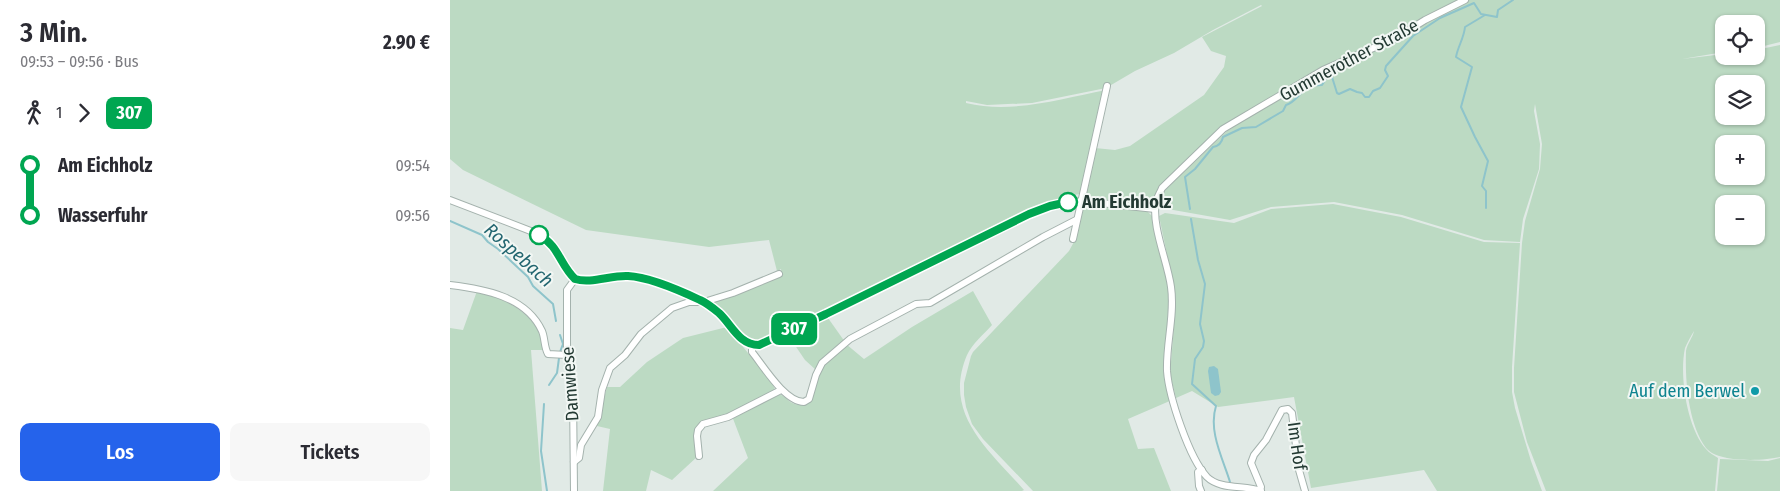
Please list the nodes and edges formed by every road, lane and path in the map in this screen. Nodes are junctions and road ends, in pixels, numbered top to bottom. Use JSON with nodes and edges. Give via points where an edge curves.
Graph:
{"nodes":[{"id":1,"x":1465,"y":0,"type":"edge"},
{"id":2,"x":1107,"y":86,"type":"dead end"},
{"id":3,"x":450,"y":200,"type":"edge"},
{"id":4,"x":1082,"y":201,"type":"junction"},
{"id":5,"x":1155,"y":208,"type":"junction"},
{"id":6,"x":1076,"y":220,"type":"junction"},
{"id":7,"x":1073,"y":239,"type":"dead end"},
{"id":8,"x":779,"y":274,"type":"dead end"},
{"id":9,"x":575,"y":279,"type":"junction"},
{"id":10,"x":450,"y":285,"type":"edge"},
{"id":11,"x":704,"y":302,"type":"junction"},
{"id":12,"x":752,"y":345,"type":"junction"},
{"id":13,"x":567,"y":355,"type":"junction"},
{"id":14,"x":781,"y":390,"type":"junction"},
{"id":15,"x":699,"y":456,"type":"dead end"},
{"id":16,"x":574,"y":462,"type":"junction"},
{"id":17,"x":1202,"y":470,"type":"junction"},
{"id":18,"x":574,"y":491,"type":"edge"},
{"id":19,"x":1201,"y":491,"type":"edge"},
{"id":20,"x":1261,"y":491,"type":"edge"},
{"id":21,"x":1305,"y":491,"type":"edge"}],
"edges":[{"from":1,"to":5,"type":"street","name":"Gummerother Straße","via":[[1396,38],[1323,70],[1223,129],[1162,188]]},
{"from":2,"to":4,"type":"street"},
{"from":3,"to":9,"type":"street","via":[[541,236],[554,248]]},
{"from":4,"to":5,"type":"street"},
{"from":4,"to":6,"type":"street"},
{"from":4,"to":12,"type":"street","via":[[1050,206],[1029,214],[817,318],[764,343]]},
{"from":5,"to":17,"type":"street","via":[[1171,288],[1167,370],[1180,421]]},
{"from":6,"to":7,"type":"street"},
{"from":6,"to":14,"type":"street","via":[[930,303],[916,304],[850,339],[822,363],[809,399],[804,402],[794,401]]},
{"from":8,"to":11,"type":"street"},
{"from":9,"to":11,"type":"street","via":[[629,276],[672,288]]},
{"from":9,"to":13,"type":"street","name":"Damwiese","via":[[567,290]]},
{"from":10,"to":13,"type":"street","via":[[488,291],[520,305],[542,331],[548,354]]},
{"from":11,"to":12,"type":"street","via":[[719,313],[738,336]]},
{"from":11,"to":16,"type":"street","via":[[689,302],[672,308],[641,334],[610,368],[602,390],[598,417],[581,445],[579,458]]},
{"from":12,"to":14,"type":"street","via":[[752,352]]},
{"from":13,"to":16,"type":"street","name":"Damwiese","via":[[573,392]]},
{"from":14,"to":15,"type":"street","via":[[728,417],[703,424],[697,436]]},
{"from":16,"to":18,"type":"street","name":"Damwiese"},
{"from":17,"to":19,"type":"street","via":[[1198,472]]},
{"from":17,"to":20,"type":"street","via":[[1217,483]]},
{"from":20,"to":21,"type":"street","name":"Im Hof","via":[[1251,463],[1282,410],[1288,409],[1292,413]]}]}
